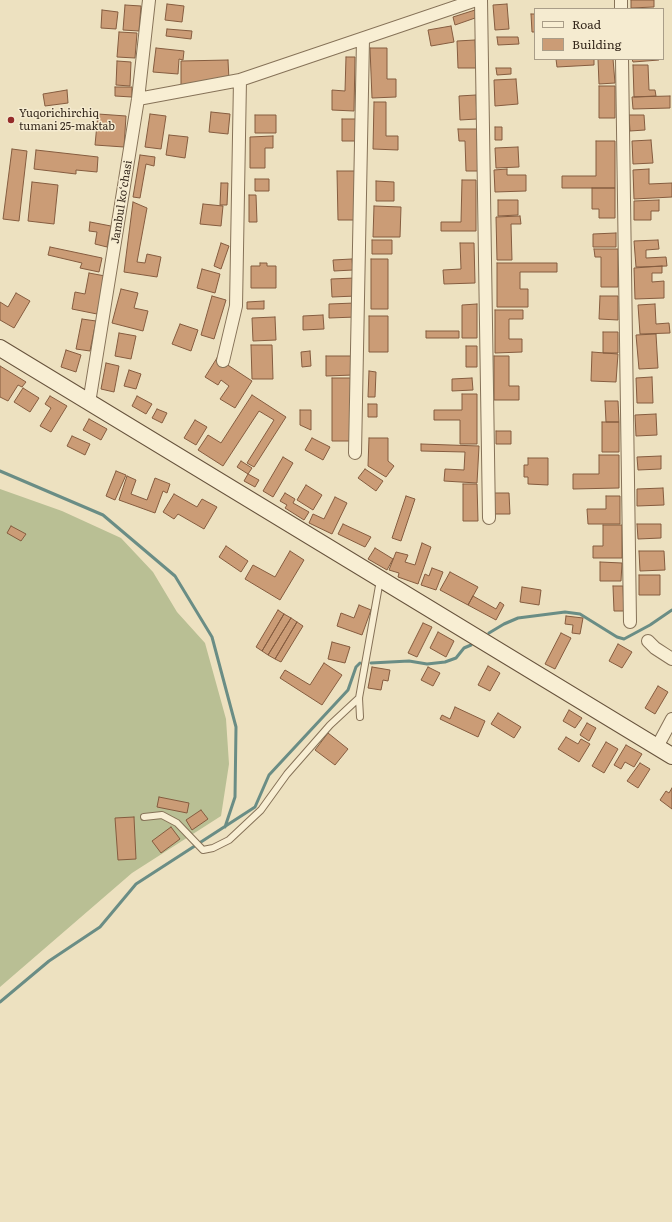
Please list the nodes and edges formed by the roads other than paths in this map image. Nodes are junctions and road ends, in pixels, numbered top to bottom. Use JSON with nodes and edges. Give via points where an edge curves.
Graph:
{"nodes":[{"id":1,"x":149,"y":0,"type":"edge"},
{"id":2,"x":476,"y":0,"type":"edge"},
{"id":3,"x":481,"y":0,"type":"edge"},
{"id":4,"x":363,"y":39,"type":"junction"},
{"id":5,"x":622,"y":60,"type":"edge"},
{"id":6,"x":240,"y":80,"type":"junction"},
{"id":7,"x":138,"y":99,"type":"junction"},
{"id":8,"x":0,"y":348,"type":"edge"},
{"id":9,"x":223,"y":360,"type":"dead end"},
{"id":10,"x":89,"y":403,"type":"junction"},
{"id":11,"x":355,"y":452,"type":"dead end"},
{"id":12,"x":488,"y":518,"type":"dead end"},
{"id":13,"x":380,"y":578,"type":"junction"},
{"id":14,"x":630,"y":622,"type":"dead end"},
{"id":15,"x":648,"y":641,"type":"dead end"},
{"id":16,"x":672,"y":659,"type":"edge"},
{"id":17,"x":359,"y":698,"type":"junction"},
{"id":18,"x":360,"y":717,"type":"dead end"},
{"id":19,"x":672,"y":719,"type":"edge"},
{"id":20,"x":657,"y":747,"type":"junction"},
{"id":21,"x":672,"y":756,"type":"edge"},
{"id":22,"x":144,"y":817,"type":"dead end"}],
"edges":[{"from":1,"to":7,"type":"street","name":"Jambul ko‘chasi"},
{"from":2,"to":4,"type":"street"},
{"from":3,"to":12,"type":"street"},
{"from":4,"to":6,"type":"street"},
{"from":4,"to":11,"type":"street"},
{"from":5,"to":14,"type":"street"},
{"from":6,"to":7,"type":"street"},
{"from":6,"to":9,"type":"street","via":[[236,306]]},
{"from":7,"to":10,"type":"street","name":"Jambul ko‘chasi"},
{"from":8,"to":10,"type":"main road"},
{"from":10,"to":13,"type":"main road"},
{"from":13,"to":17,"type":"lane"},
{"from":13,"to":20,"type":"main road"},
{"from":15,"to":16,"type":"street"},
{"from":17,"to":18,"type":"lane"},
{"from":17,"to":22,"type":"lane","via":[[330,725],[287,774],[261,810],[229,840],[203,850],[177,823],[162,815]]},
{"from":19,"to":20,"type":"street"},
{"from":20,"to":21,"type":"main road"}]}
